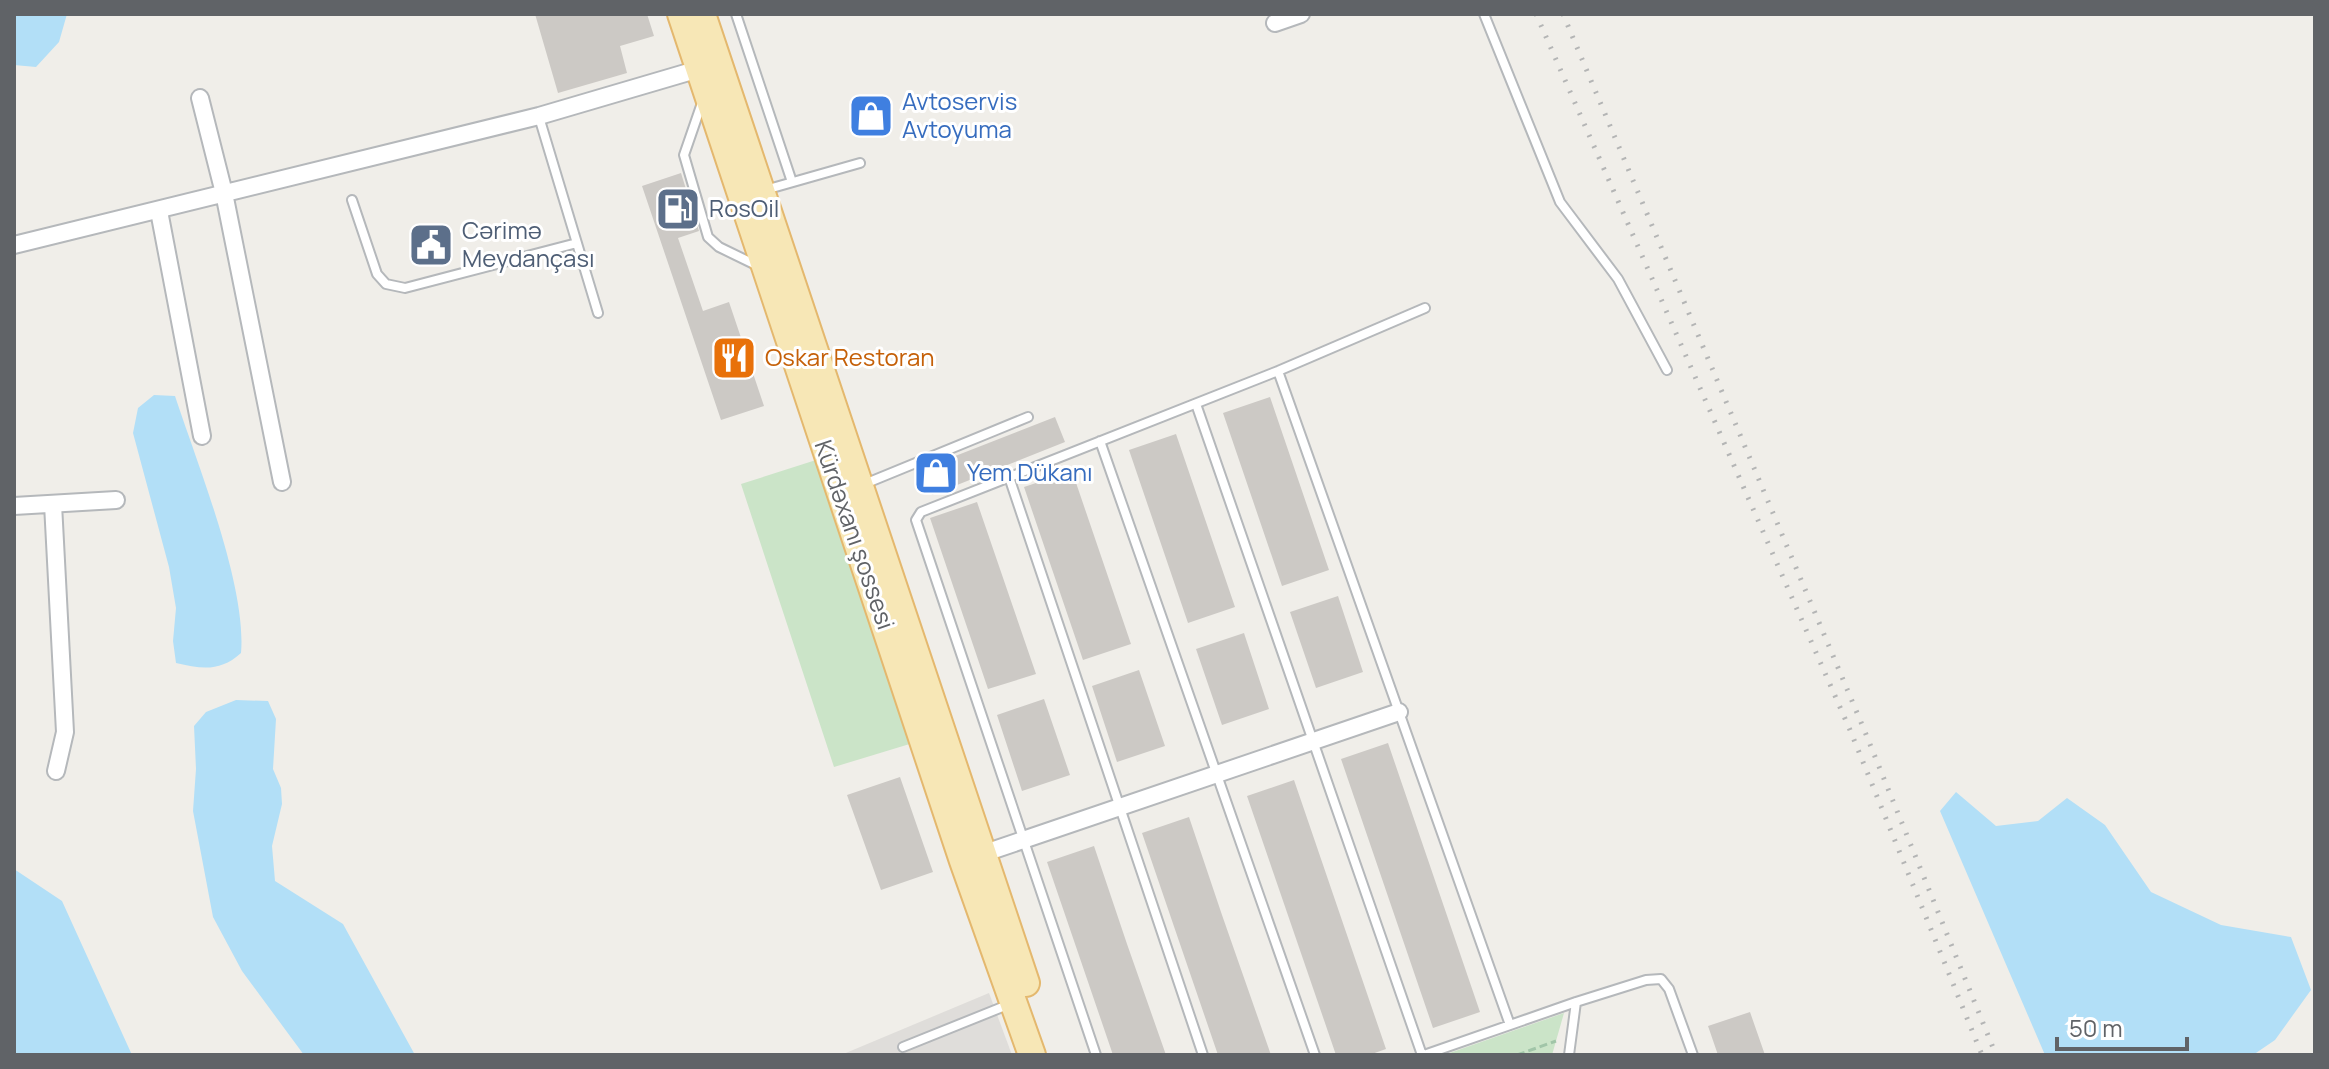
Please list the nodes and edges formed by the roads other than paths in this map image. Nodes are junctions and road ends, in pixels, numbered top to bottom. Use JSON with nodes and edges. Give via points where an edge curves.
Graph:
{"nodes":[{"id":1,"x":681,"y":14,"type":"edge"},
{"id":2,"x":702,"y":14,"type":"edge"},
{"id":3,"x":736,"y":14,"type":"edge"},
{"id":4,"x":1301,"y":14,"type":"edge"},
{"id":5,"x":1484,"y":14,"type":"edge"},
{"id":6,"x":1275,"y":23,"type":"dead end"},
{"id":7,"x":710,"y":81,"type":"junction"},
{"id":8,"x":200,"y":98,"type":"dead end"},
{"id":9,"x":539,"y":116,"type":"junction"},
{"id":10,"x":860,"y":163,"type":"dead end"},
{"id":11,"x":792,"y":182,"type":"junction"},
{"id":12,"x":760,"y":191,"type":"junction"},
{"id":13,"x":224,"y":193,"type":"junction"},
{"id":14,"x":352,"y":200,"type":"dead end"},
{"id":15,"x":159,"y":211,"type":"junction"},
{"id":16,"x":577,"y":243,"type":"junction"},
{"id":17,"x":14,"y":245,"type":"edge"},
{"id":18,"x":765,"y":270,"type":"junction"},
{"id":19,"x":1425,"y":308,"type":"dead end"},
{"id":20,"x":598,"y":313,"type":"dead end"},
{"id":21,"x":1667,"y":370,"type":"dead end"},
{"id":22,"x":1278,"y":371,"type":"junction"},
{"id":23,"x":1196,"y":404,"type":"junction"},
{"id":24,"x":1028,"y":417,"type":"dead end"},
{"id":25,"x":202,"y":436,"type":"dead end"},
{"id":26,"x":1100,"y":441,"type":"junction"},
{"id":27,"x":1009,"y":477,"type":"junction"},
{"id":28,"x":282,"y":482,"type":"dead end"},
{"id":29,"x":857,"y":486,"type":"junction"},
{"id":30,"x":116,"y":500,"type":"dead end"},
{"id":31,"x":53,"y":504,"type":"junction"},
{"id":32,"x":14,"y":506,"type":"edge"},
{"id":33,"x":1399,"y":712,"type":"junction"},
{"id":34,"x":1312,"y":741,"type":"junction"},
{"id":35,"x":56,"y":771,"type":"dead end"},
{"id":36,"x":1214,"y":775,"type":"junction"},
{"id":37,"x":1118,"y":807,"type":"junction"},
{"id":38,"x":1022,"y":840,"type":"junction"},
{"id":39,"x":973,"y":857,"type":"junction"},
{"id":40,"x":1576,"y":1002,"type":"junction"},
{"id":41,"x":1015,"y":1003,"type":"junction"},
{"id":42,"x":1510,"y":1025,"type":"junction"},
{"id":43,"x":903,"y":1047,"type":"dead end"},
{"id":44,"x":1032,"y":1055,"type":"edge"},
{"id":45,"x":1050,"y":1055,"type":"edge"},
{"id":46,"x":1096,"y":1055,"type":"edge"},
{"id":47,"x":1203,"y":1055,"type":"edge"},
{"id":48,"x":1315,"y":1055,"type":"edge"},
{"id":49,"x":1423,"y":1055,"type":"edge"},
{"id":50,"x":1569,"y":1055,"type":"edge"},
{"id":51,"x":1693,"y":1055,"type":"edge"}],
"edges":[{"from":1,"to":7,"type":"main road","name":"Kürdəxanı şossesi"},
{"from":2,"to":7,"type":"main road","name":"Kürdəxanı şossesi"},
{"from":3,"to":11,"type":"lane"},
{"from":4,"to":6,"type":"street"},
{"from":5,"to":21,"type":"lane","via":[[1560,202],[1618,279]]},
{"from":7,"to":9,"type":"street"},
{"from":7,"to":12,"type":"main road","name":"Kürdəxanı şossesi"},
{"from":7,"to":18,"type":"main road","name":"Kürdəxanı şossesi"},
{"from":7,"to":18,"type":"lane","via":[[684,155],[708,237]]},
{"from":8,"to":13,"type":"street"},
{"from":9,"to":13,"type":"street"},
{"from":9,"to":16,"type":"lane"},
{"from":10,"to":11,"type":"lane"},
{"from":11,"to":12,"type":"lane"},
{"from":12,"to":29,"type":"main road","name":"Kürdəxanı şossesi"},
{"from":13,"to":15,"type":"street"},
{"from":13,"to":28,"type":"street"},
{"from":14,"to":16,"type":"lane","via":[[377,274],[386,284],[405,288]]},
{"from":15,"to":17,"type":"street"},
{"from":15,"to":25,"type":"street"},
{"from":16,"to":20,"type":"lane"},
{"from":18,"to":39,"type":"main road","name":"Kürdəxanı şossesi"},
{"from":19,"to":22,"type":"lane"},
{"from":22,"to":23,"type":"lane"},
{"from":22,"to":33,"type":"lane"},
{"from":23,"to":26,"type":"lane"},
{"from":23,"to":34,"type":"lane"},
{"from":24,"to":29,"type":"lane"},
{"from":26,"to":27,"type":"lane"},
{"from":26,"to":36,"type":"lane"},
{"from":27,"to":37,"type":"lane"},
{"from":27,"to":38,"type":"lane","via":[[921,512],[916,528]]},
{"from":29,"to":39,"type":"main road","name":"Kürdəxanı şossesi"},
{"from":30,"to":31,"type":"street"},
{"from":31,"to":32,"type":"street"},
{"from":31,"to":35,"type":"street","via":[[65,732]]},
{"from":33,"to":34,"type":"street"},
{"from":33,"to":42,"type":"lane"},
{"from":34,"to":36,"type":"street"},
{"from":34,"to":49,"type":"lane"},
{"from":36,"to":37,"type":"street"},
{"from":36,"to":48,"type":"lane"},
{"from":37,"to":38,"type":"street"},
{"from":37,"to":47,"type":"lane"},
{"from":38,"to":39,"type":"street"},
{"from":38,"to":46,"type":"lane"},
{"from":39,"to":41,"type":"main road","name":"Kürdəxanı şossesi"},
{"from":39,"to":45,"type":"main road","name":"Kürdəxanı şossesi"},
{"from":40,"to":42,"type":"lane"},
{"from":40,"to":50,"type":"lane"},
{"from":40,"to":51,"type":"lane","via":[[1661,979]]},
{"from":41,"to":43,"type":"lane"},
{"from":41,"to":44,"type":"main road","name":"Kürdəxanı şossesi"},
{"from":42,"to":49,"type":"lane"}]}
